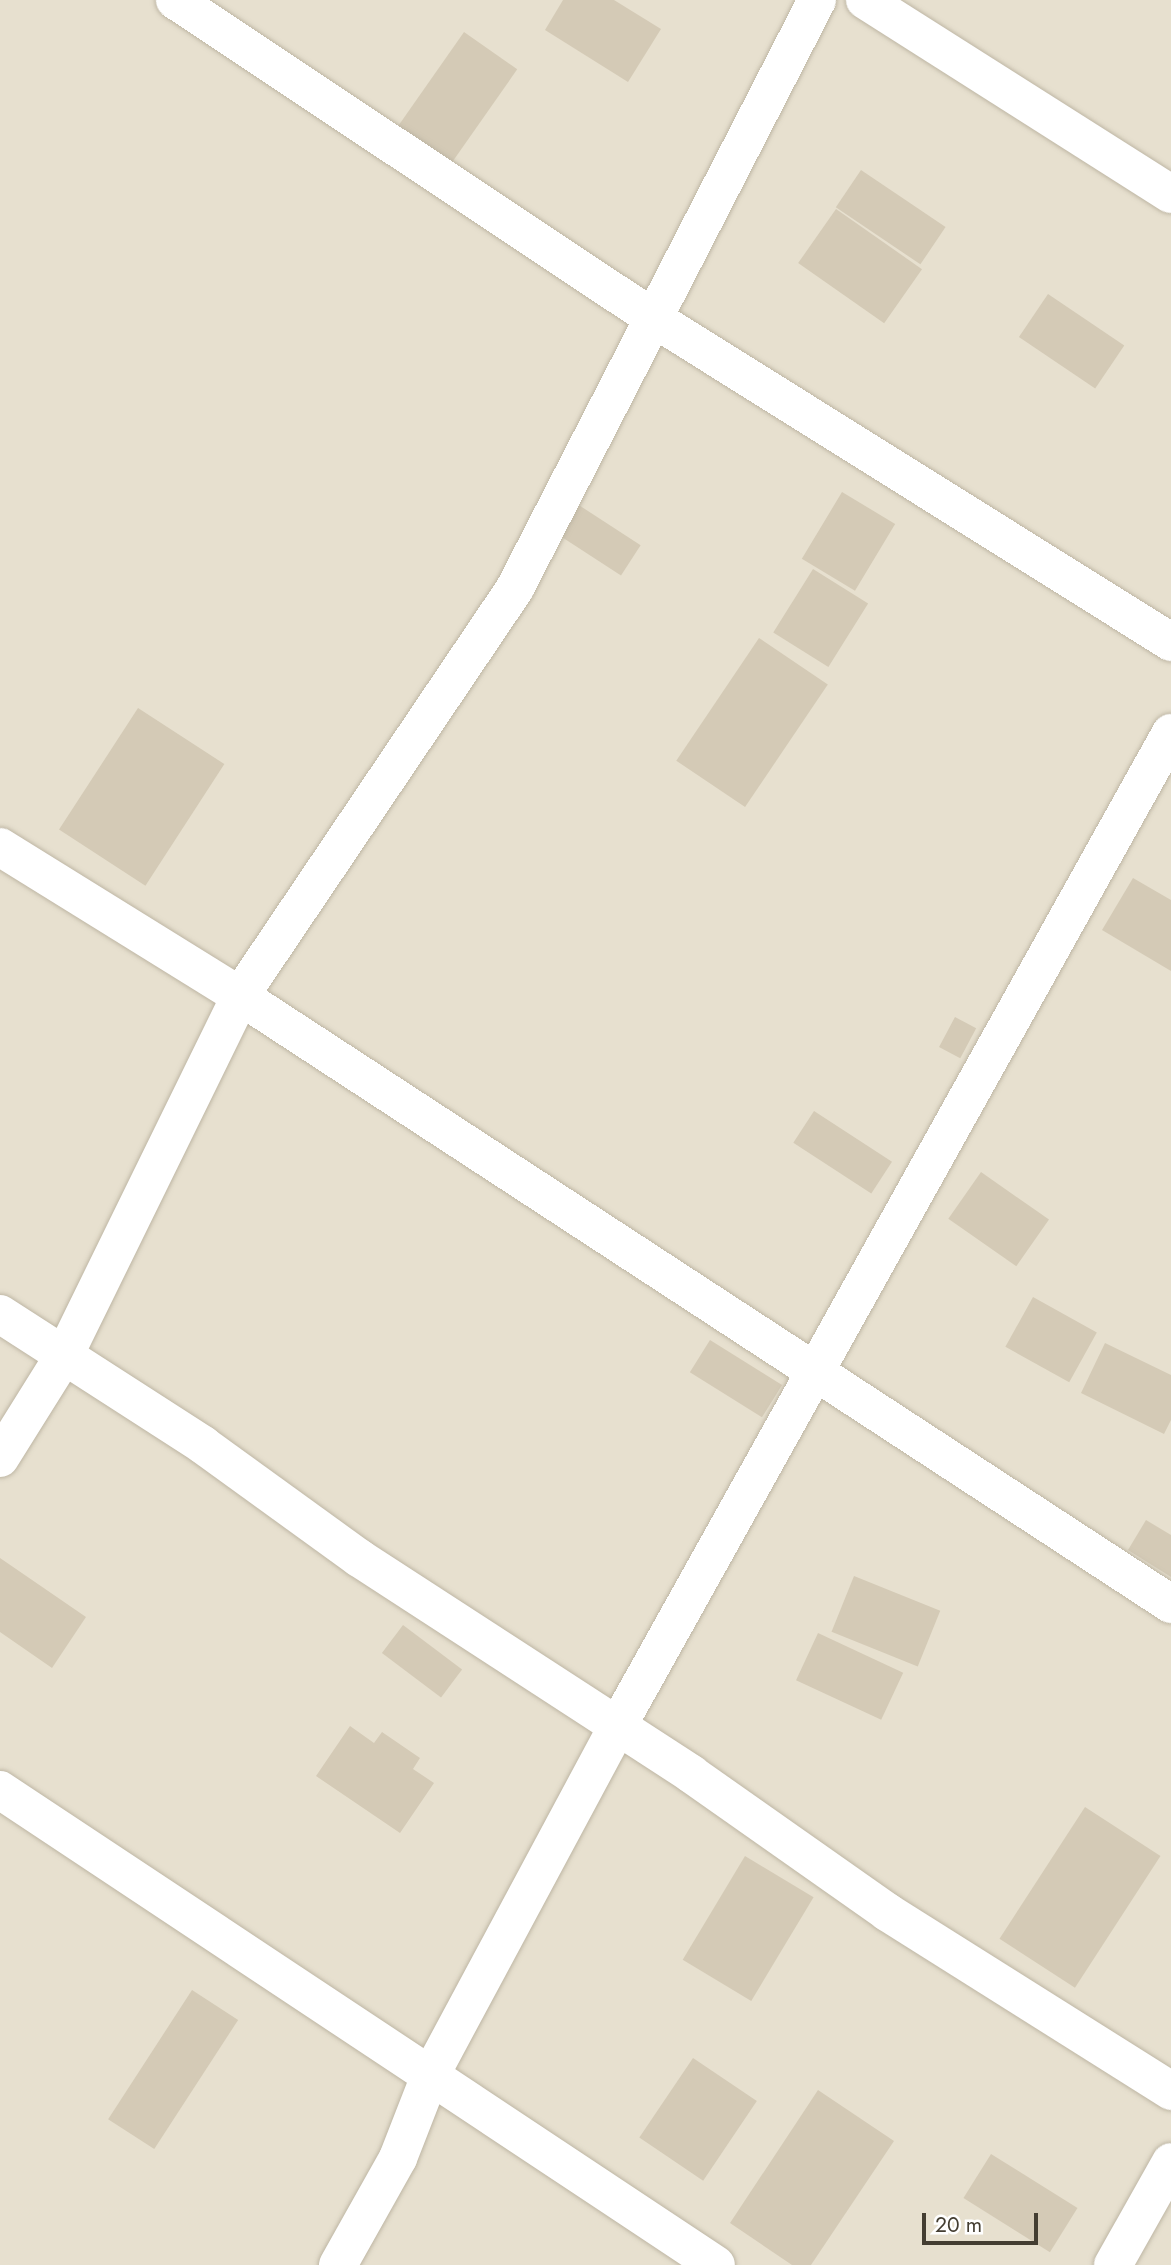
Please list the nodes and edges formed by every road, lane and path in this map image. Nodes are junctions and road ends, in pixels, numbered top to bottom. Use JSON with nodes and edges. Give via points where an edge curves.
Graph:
{"nodes":[{"id":1,"x":175,"y":0,"type":"edge"},
{"id":2,"x":817,"y":0,"type":"edge"},
{"id":3,"x":865,"y":0,"type":"edge"},
{"id":4,"x":1171,"y":194,"type":"edge"},
{"id":5,"x":653,"y":318,"type":"junction"},
{"id":6,"x":1171,"y":642,"type":"edge"},
{"id":7,"x":1171,"y":733,"type":"edge"},
{"id":8,"x":0,"y":847,"type":"edge"},
{"id":9,"x":240,"y":996,"type":"junction"},
{"id":10,"x":0,"y":1314,"type":"edge"},
{"id":11,"x":65,"y":1354,"type":"junction"},
{"id":12,"x":812,"y":1371,"type":"junction"},
{"id":13,"x":0,"y":1458,"type":"edge"},
{"id":14,"x":1171,"y":1604,"type":"edge"},
{"id":15,"x":617,"y":1727,"type":"junction"},
{"id":16,"x":0,"y":1790,"type":"edge"},
{"id":17,"x":430,"y":2076,"type":"junction"},
{"id":18,"x":1171,"y":2091,"type":"edge"},
{"id":19,"x":1171,"y":2162,"type":"edge"},
{"id":20,"x":338,"y":2265,"type":"edge"},
{"id":21,"x":716,"y":2265,"type":"edge"},
{"id":22,"x":1113,"y":2265,"type":"edge"}],
"edges":[{"from":1,"to":5,"type":"street"},
{"from":2,"to":5,"type":"street"},
{"from":3,"to":4,"type":"street"},
{"from":5,"to":6,"type":"street"},
{"from":5,"to":9,"type":"street","via":[[515,588]]},
{"from":7,"to":12,"type":"street"},
{"from":8,"to":9,"type":"street"},
{"from":9,"to":11,"type":"street"},
{"from":9,"to":12,"type":"street"},
{"from":10,"to":11,"type":"street"},
{"from":11,"to":13,"type":"street"},
{"from":11,"to":15,"type":"street","via":[[203,1445],[359,1558]]},
{"from":12,"to":14,"type":"street"},
{"from":12,"to":15,"type":"street"},
{"from":15,"to":17,"type":"street"},
{"from":15,"to":18,"type":"street","via":[[887,1912]]},
{"from":16,"to":17,"type":"street"},
{"from":17,"to":20,"type":"street","via":[[398,2158]]},
{"from":17,"to":21,"type":"street"},
{"from":19,"to":22,"type":"street"}]}
